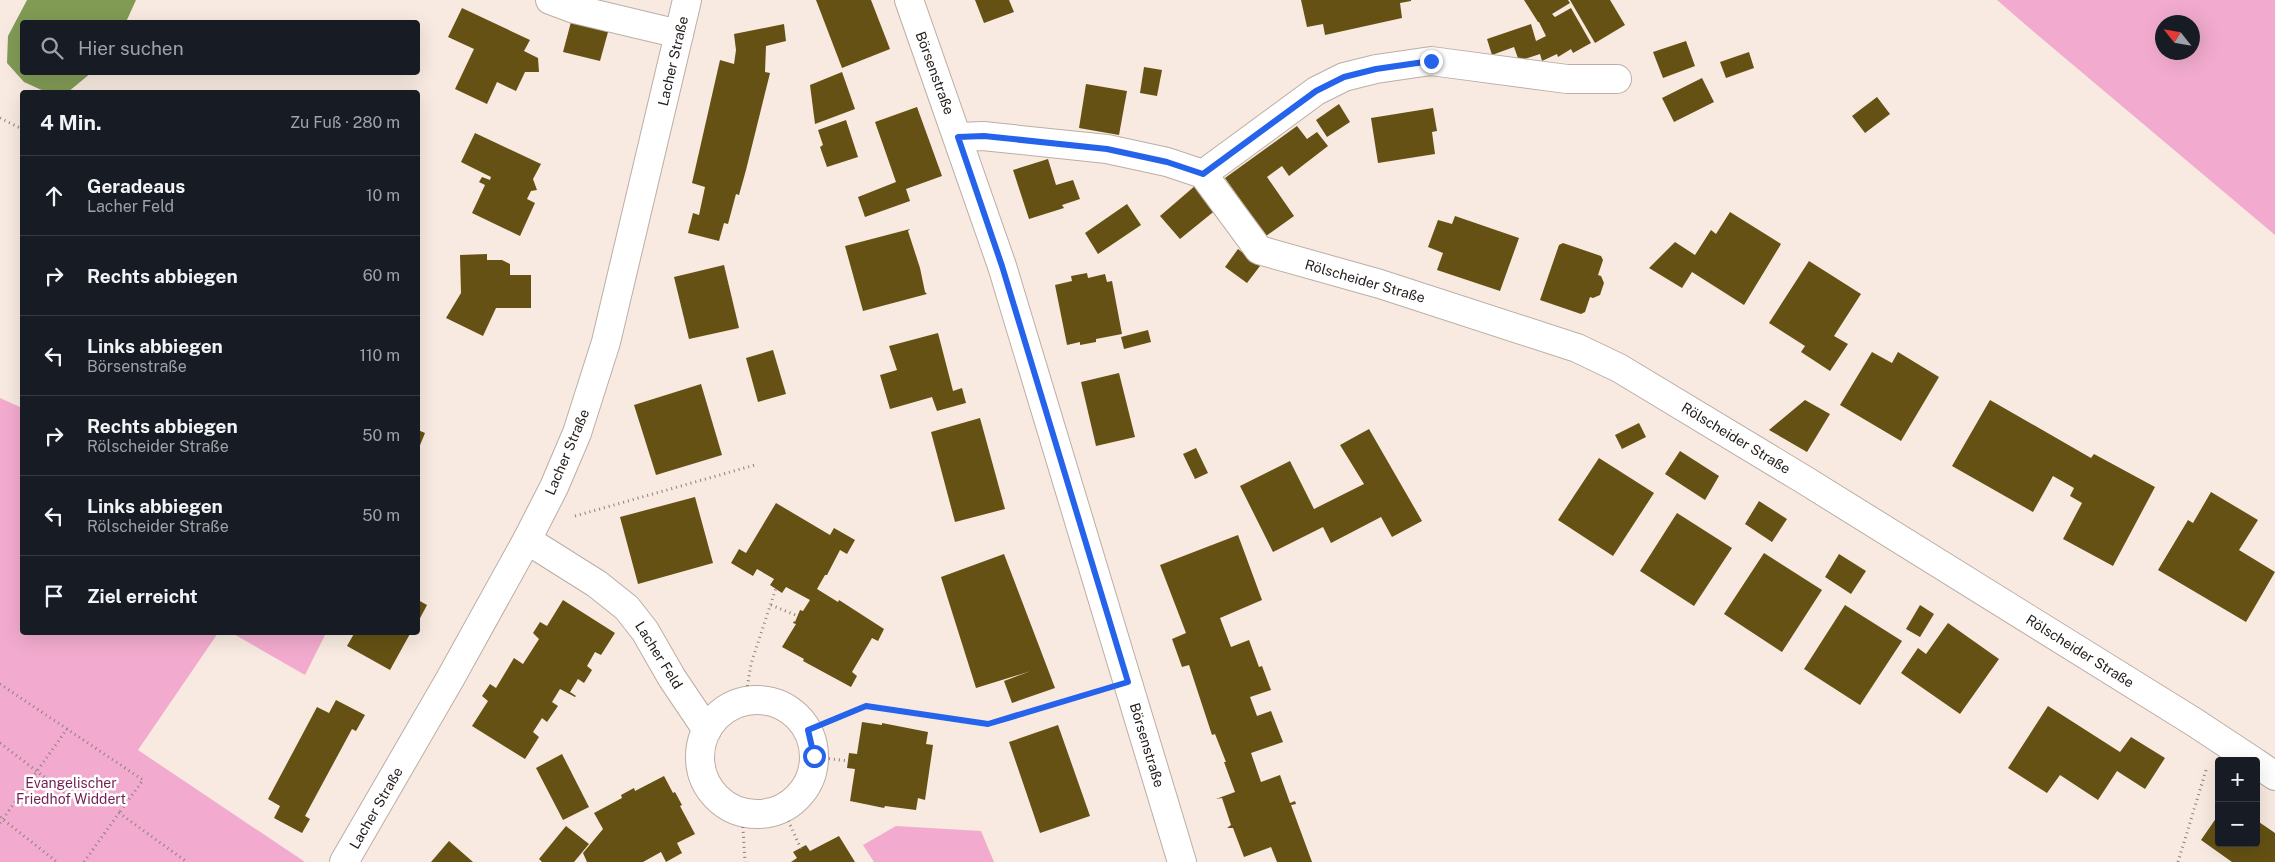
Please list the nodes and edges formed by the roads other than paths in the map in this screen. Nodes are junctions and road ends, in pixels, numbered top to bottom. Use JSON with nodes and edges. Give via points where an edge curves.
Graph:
{"nodes":[{"id":1,"x":550,"y":0,"type":"edge"},
{"id":2,"x":687,"y":0,"type":"edge"},
{"id":3,"x":909,"y":0,"type":"edge"},
{"id":4,"x":679,"y":34,"type":"junction"},
{"id":5,"x":1617,"y":79,"type":"dead end"},
{"id":6,"x":958,"y":137,"type":"junction"},
{"id":7,"x":1203,"y":174,"type":"junction"},
{"id":8,"x":527,"y":540,"type":"junction"},
{"id":9,"x":707,"y":730,"type":"junction"},
{"id":10,"x":2247,"y":757,"type":"edge"},
{"id":11,"x":2260,"y":766,"type":"edge"},
{"id":12,"x":2275,"y":776,"type":"edge"},
{"id":13,"x":344,"y":862,"type":"edge"},
{"id":14,"x":1182,"y":862,"type":"edge"}],
"edges":[{"from":1,"to":4,"type":"street","via":[[574,9]]},
{"from":2,"to":4,"type":"street","name":"Lacher Straße"},
{"from":3,"to":6,"type":"street","name":"Börsenstraße"},
{"from":4,"to":8,"type":"street","name":"Lacher Straße","via":[[606,342],[577,433]]},
{"from":5,"to":7,"type":"street","via":[[1567,79],[1431,61],[1376,69],[1344,77],[1316,91]]},
{"from":6,"to":7,"type":"street","via":[[984,136],[1107,149],[1167,162]]},
{"from":6,"to":14,"type":"street","name":"Börsenstraße","via":[[1002,266]]},
{"from":7,"to":10,"type":"street","name":"Rölscheider Straße","via":[[1259,250],[1496,320],[1577,348],[1619,368],[1804,479]]},
{"from":8,"to":9,"type":"street","name":"Lacher Feld","via":[[597,584],[627,608]]},
{"from":8,"to":13,"type":"street","name":"Lacher Straße"},
{"from":9,"to":9,"type":"street","via":[[723,711],[745,701],[768,700],[783,706],[796,715],[808,730],[814,757],[807,784],[798,796],[770,812],[742,812],[721,801],[702,773],[700,756]]},
{"from":11,"to":12,"type":"street"}]}
